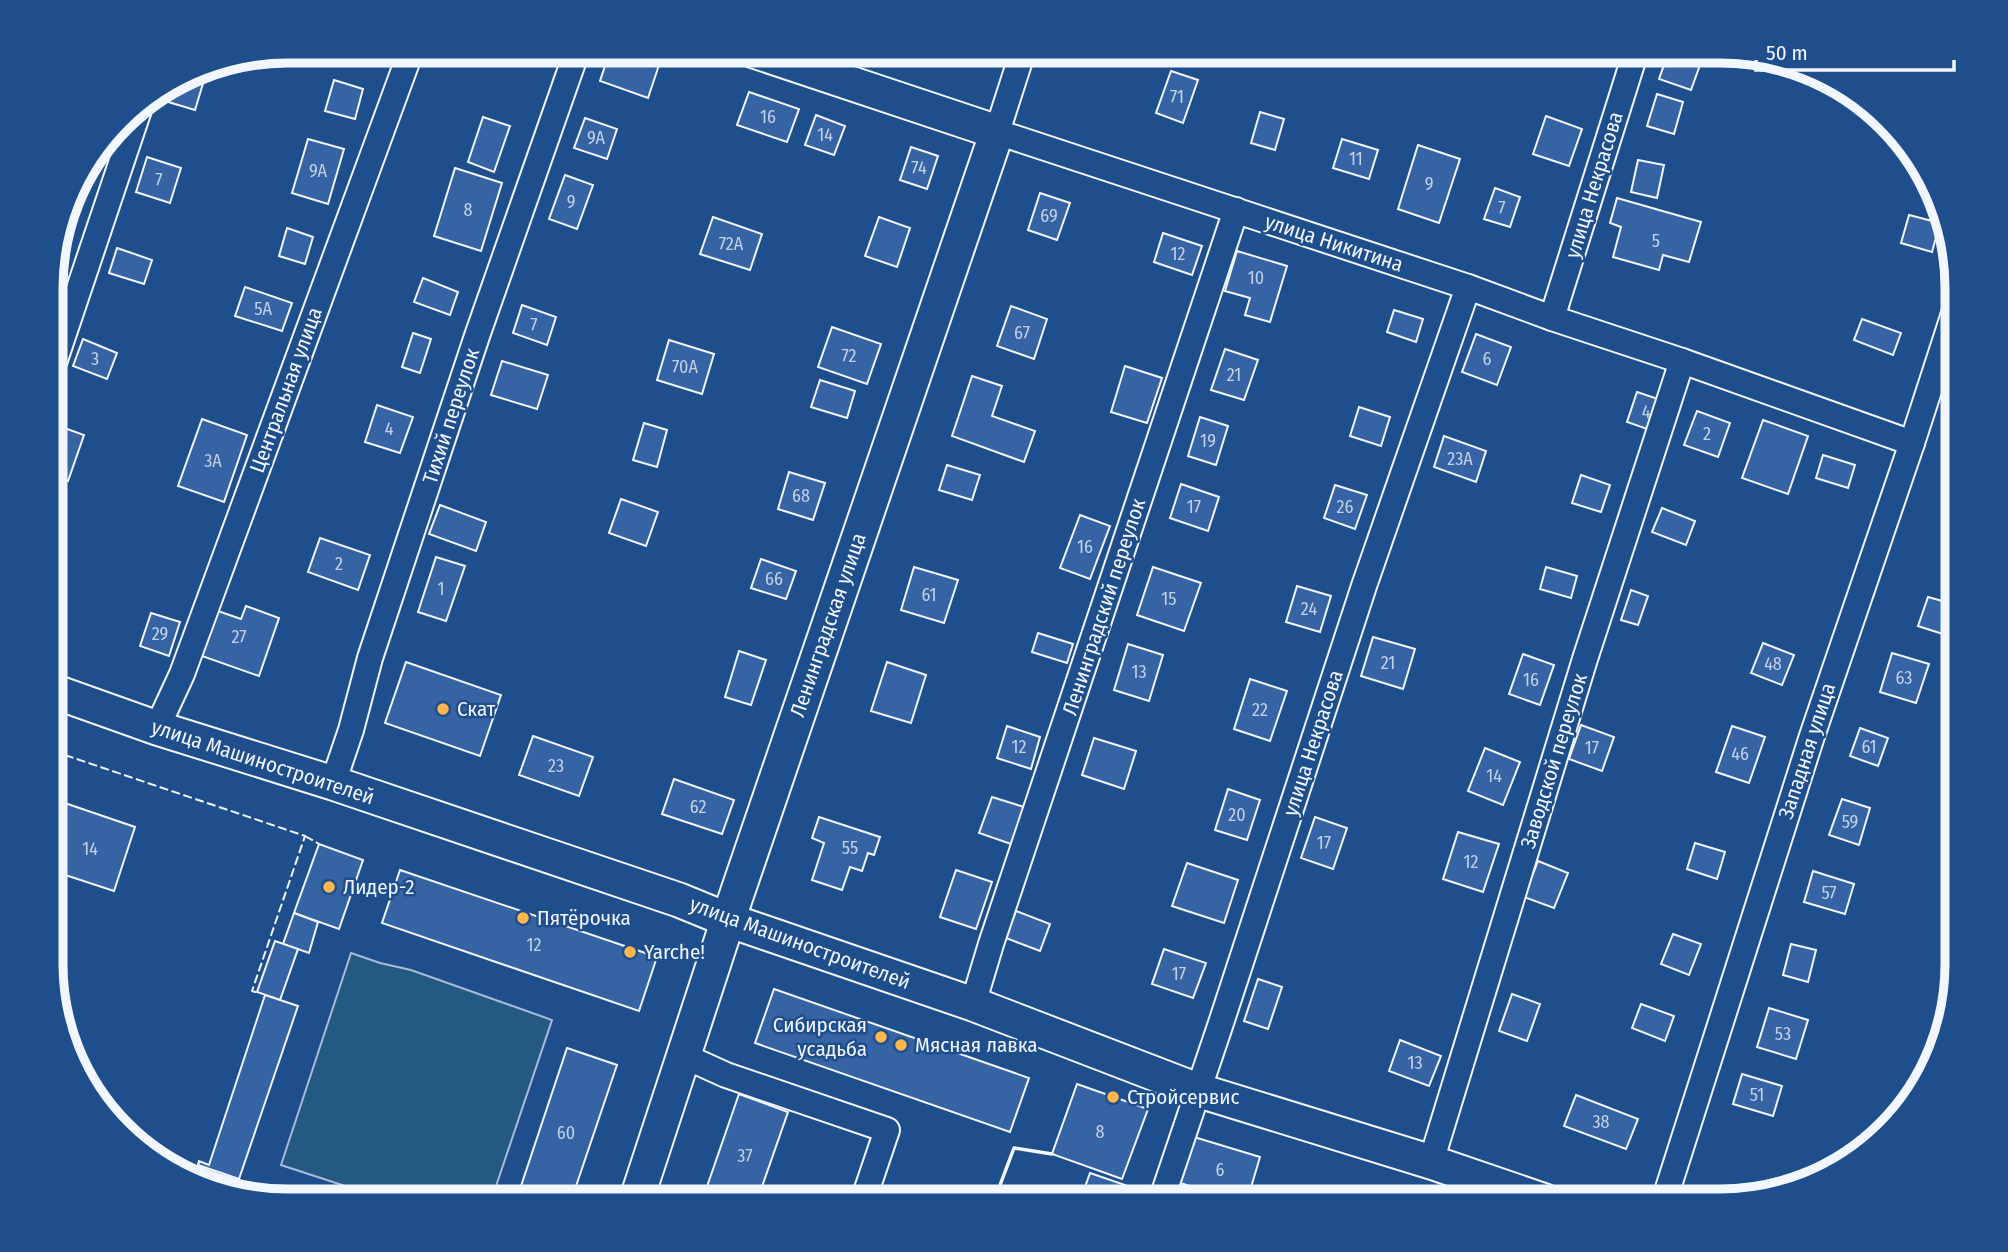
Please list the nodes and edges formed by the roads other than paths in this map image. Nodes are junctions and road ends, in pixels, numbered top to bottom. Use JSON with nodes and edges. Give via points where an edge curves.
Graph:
{"nodes":[{"id":1,"x":407,"y":63,"type":"edge"},
{"id":2,"x":573,"y":63,"type":"edge"},
{"id":3,"x":790,"y":63,"type":"edge"},
{"id":4,"x":1019,"y":63,"type":"edge"},
{"id":5,"x":1632,"y":63,"type":"edge"},
{"id":6,"x":134,"y":125,"type":"edge"},
{"id":7,"x":997,"y":132,"type":"junction"},
{"id":8,"x":1236,"y":210,"type":"junction"},
{"id":9,"x":1468,"y":287,"type":"junction"},
{"id":10,"x":1552,"y":318,"type":"junction"},
{"id":11,"x":63,"y":336,"type":"edge"},
{"id":12,"x":1945,"y":341,"type":"edge"},
{"id":13,"x":1682,"y":361,"type":"junction"},
{"id":14,"x":1912,"y":443,"type":"junction"},
{"id":15,"x":63,"y":695,"type":"edge"},
{"id":16,"x":157,"y":729,"type":"junction"},
{"id":17,"x":333,"y":783,"type":"junction"},
{"id":18,"x":728,"y":920,"type":"junction"},
{"id":19,"x":973,"y":1004,"type":"junction"},
{"id":20,"x":684,"y":1056,"type":"junction"},
{"id":21,"x":1197,"y":1090,"type":"junction"},
{"id":22,"x":1431,"y":1162,"type":"junction"},
{"id":23,"x":640,"y":1189,"type":"edge"},
{"id":24,"x":867,"y":1189,"type":"edge"},
{"id":25,"x":1165,"y":1189,"type":"edge"},
{"id":26,"x":1471,"y":1189,"type":"edge"},
{"id":27,"x":1668,"y":1189,"type":"edge"}],
"edges":[{"from":1,"to":16,"type":"street","name":"Центральная улица","via":[[182,674]]},
{"from":2,"to":17,"type":"street","name":"Тихий переулок","via":[[370,658]]},
{"from":3,"to":7,"type":"street","name":"улица Никитина"},
{"from":4,"to":7,"type":"street","name":"Ленинградская улица"},
{"from":5,"to":10,"type":"street","name":"улица Некрасова"},
{"from":6,"to":11,"type":"street"},
{"from":7,"to":8,"type":"street","name":"улица Никитина"},
{"from":7,"to":18,"type":"street","name":"Ленинградская улица"},
{"from":8,"to":9,"type":"street","name":"улица Никитина"},
{"from":8,"to":19,"type":"street","name":"Ленинградский переулок"},
{"from":9,"to":10,"type":"street","name":"улица Никитина"},
{"from":9,"to":21,"type":"street","name":"улица Некрасова"},
{"from":10,"to":13,"type":"street","name":"улица Никитина"},
{"from":12,"to":14,"type":"street","name":"Западная улица"},
{"from":13,"to":14,"type":"street","name":"улица Никитина"},
{"from":13,"to":22,"type":"street","name":"Заводской переулок"},
{"from":14,"to":27,"type":"street","name":"Западная улица","via":[[1812,736]]},
{"from":15,"to":16,"type":"street","name":"улица Машиностроителей"},
{"from":16,"to":17,"type":"street","name":"улица Машиностроителей"},
{"from":17,"to":18,"type":"street","name":"улица Машиностроителей"},
{"from":18,"to":19,"type":"street","name":"улица Машиностроителей"},
{"from":18,"to":20,"type":"street","name":"Ленинградская улица"},
{"from":19,"to":21,"type":"street","name":"улица Машиностроителей"},
{"from":20,"to":23,"type":"street","name":"Ленинградская улица"},
{"from":20,"to":24,"type":"street","via":[[887,1130]]},
{"from":21,"to":22,"type":"street","name":"улица Машиностроителей"},
{"from":21,"to":25,"type":"street","name":"улица Некрасова"},
{"from":22,"to":26,"type":"street","name":"улица Машиностроителей"}]}
